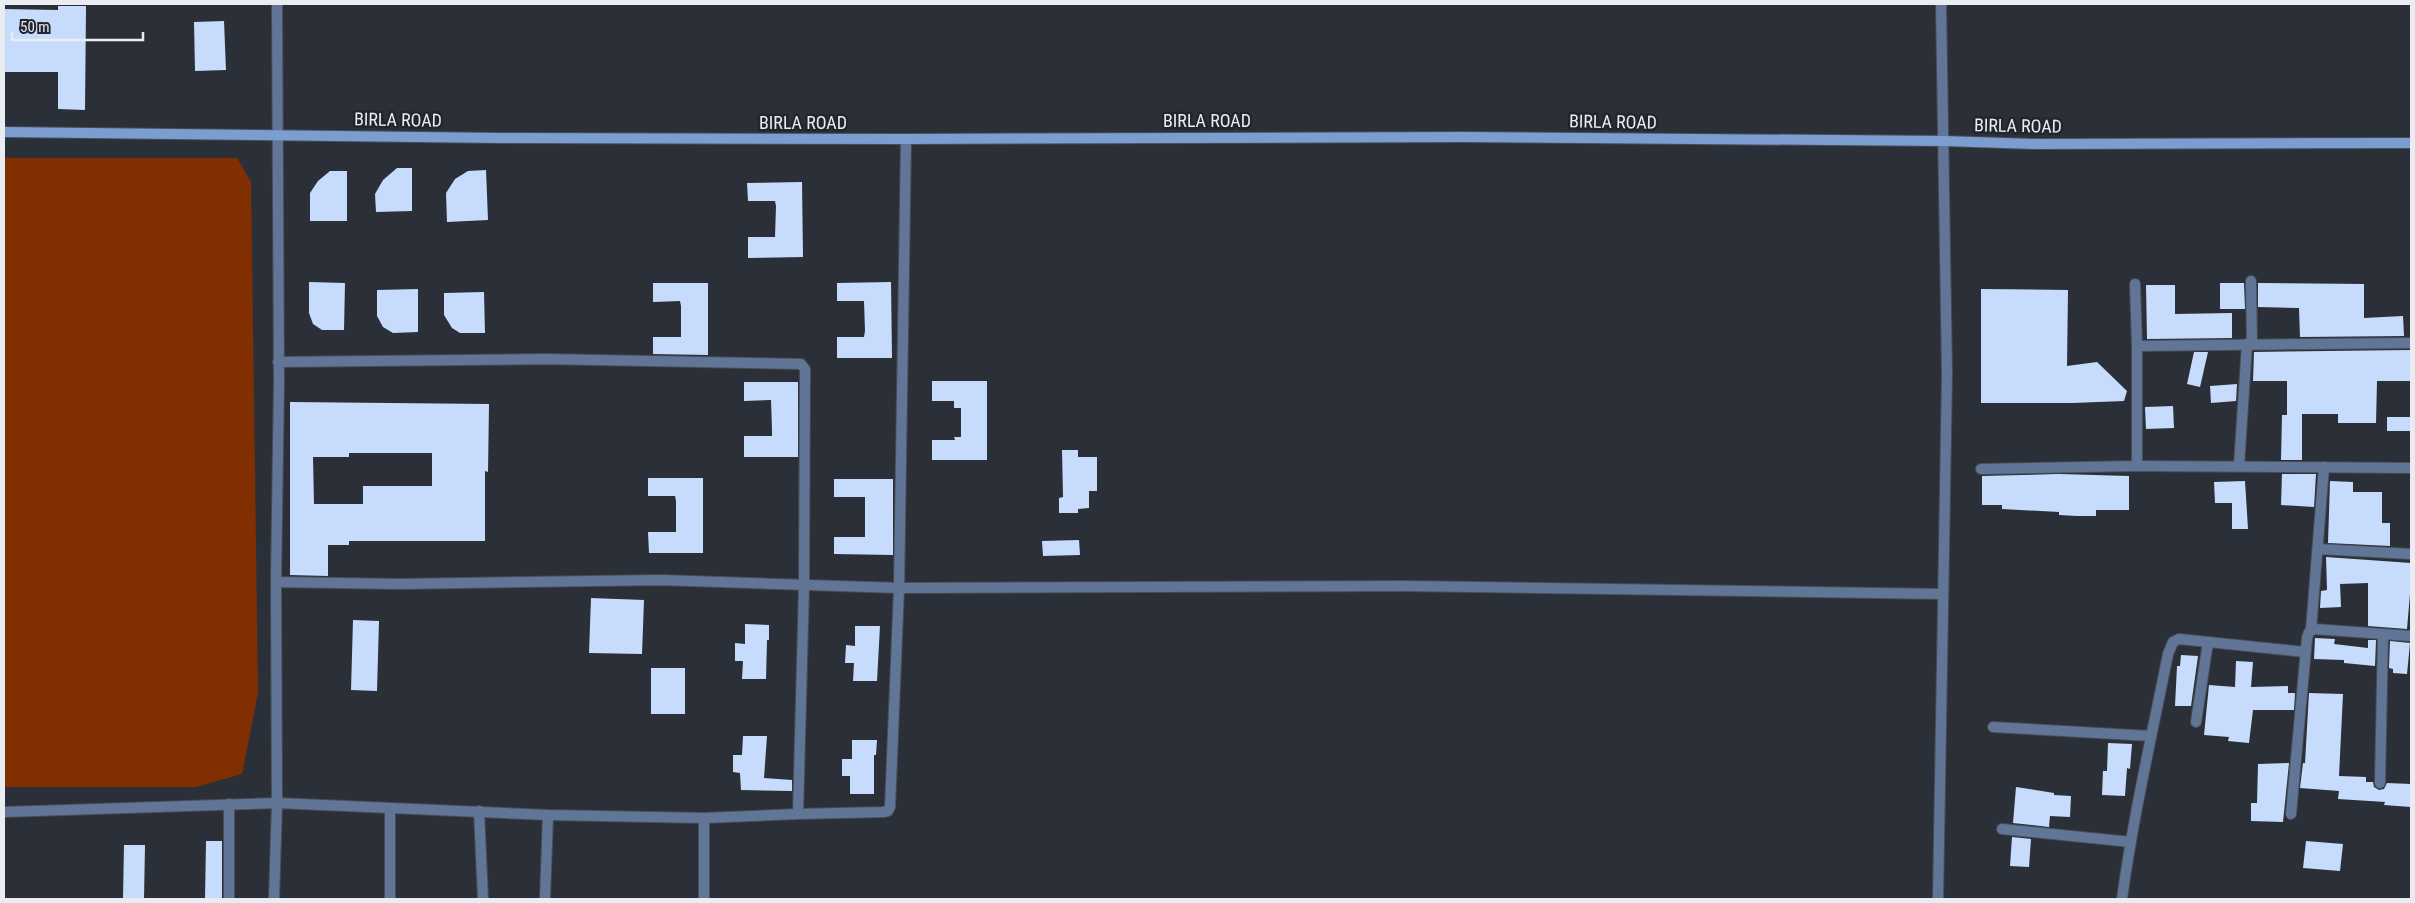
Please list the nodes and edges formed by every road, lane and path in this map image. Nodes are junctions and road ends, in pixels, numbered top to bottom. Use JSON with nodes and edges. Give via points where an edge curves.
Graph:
{"nodes":[{"id":1,"x":277,"y":4,"type":"edge"},
{"id":2,"x":1941,"y":4,"type":"edge"},
{"id":3,"x":4,"y":132,"type":"edge"},
{"id":4,"x":277,"y":135,"type":"junction"},
{"id":5,"x":906,"y":139,"type":"junction"},
{"id":6,"x":1944,"y":141,"type":"junction"},
{"id":7,"x":2411,"y":143,"type":"edge"},
{"id":8,"x":2252,"y":281,"type":"dead end"},
{"id":9,"x":2135,"y":284,"type":"dead end"},
{"id":10,"x":2411,"y":343,"type":"edge"},
{"id":11,"x":2250,"y":344,"type":"junction"},
{"id":12,"x":2137,"y":346,"type":"junction"},
{"id":13,"x":278,"y":362,"type":"junction"},
{"id":14,"x":2135,"y":466,"type":"junction"},
{"id":15,"x":2239,"y":466,"type":"junction"},
{"id":16,"x":2324,"y":467,"type":"junction"},
{"id":17,"x":2411,"y":468,"type":"edge"},
{"id":18,"x":1981,"y":469,"type":"dead end"},
{"id":19,"x":2318,"y":549,"type":"junction"},
{"id":20,"x":2411,"y":554,"type":"edge"},
{"id":21,"x":276,"y":582,"type":"junction"},
{"id":22,"x":804,"y":586,"type":"junction"},
{"id":23,"x":899,"y":588,"type":"junction"},
{"id":24,"x":1943,"y":594,"type":"junction"},
{"id":25,"x":2311,"y":630,"type":"junction"},
{"id":26,"x":2383,"y":635,"type":"junction"},
{"id":27,"x":2411,"y":636,"type":"edge"},
{"id":28,"x":2208,"y":642,"type":"junction"},
{"id":29,"x":2305,"y":652,"type":"junction"},
{"id":30,"x":2196,"y":722,"type":"dead end"},
{"id":31,"x":1993,"y":727,"type":"dead end"},
{"id":32,"x":2151,"y":736,"type":"junction"},
{"id":33,"x":2380,"y":783,"type":"dead end"},
{"id":34,"x":277,"y":803,"type":"junction"},
{"id":35,"x":228,"y":804,"type":"junction"},
{"id":36,"x":390,"y":810,"type":"junction"},
{"id":37,"x":480,"y":811,"type":"junction"},
{"id":38,"x":4,"y":812,"type":"edge"},
{"id":39,"x":798,"y":814,"type":"junction"},
{"id":40,"x":2290,"y":814,"type":"dead end"},
{"id":41,"x":548,"y":815,"type":"junction"},
{"id":42,"x":704,"y":818,"type":"junction"},
{"id":43,"x":2002,"y":829,"type":"dead end"},
{"id":44,"x":2131,"y":842,"type":"junction"},
{"id":45,"x":229,"y":899,"type":"edge"},
{"id":46,"x":274,"y":899,"type":"edge"},
{"id":47,"x":390,"y":899,"type":"edge"},
{"id":48,"x":482,"y":899,"type":"edge"},
{"id":49,"x":545,"y":899,"type":"edge"},
{"id":50,"x":704,"y":899,"type":"edge"},
{"id":51,"x":1938,"y":899,"type":"edge"},
{"id":52,"x":2122,"y":899,"type":"edge"}],
"edges":[{"from":1,"to":4,"type":"street"},
{"from":2,"to":6,"type":"street"},
{"from":3,"to":4,"type":"street","name":"BIRLA ROAD"},
{"from":4,"to":5,"type":"street","name":"BIRLA ROAD"},
{"from":4,"to":13,"type":"street"},
{"from":5,"to":6,"type":"street","name":"BIRLA ROAD","via":[[1463,137]]},
{"from":5,"to":23,"type":"street"},
{"from":6,"to":7,"type":"street","name":"BIRLA ROAD","via":[[2036,144]]},
{"from":6,"to":24,"type":"street","via":[[1947,374]]},
{"from":8,"to":11,"type":"street"},
{"from":9,"to":12,"type":"street"},
{"from":10,"to":11,"type":"street"},
{"from":11,"to":12,"type":"street"},
{"from":11,"to":15,"type":"street"},
{"from":12,"to":14,"type":"street"},
{"from":13,"to":21,"type":"street"},
{"from":13,"to":22,"type":"street","via":[[545,359],[801,364],[805,369]]},
{"from":14,"to":15,"type":"street"},
{"from":14,"to":18,"type":"street"},
{"from":15,"to":16,"type":"street"},
{"from":16,"to":17,"type":"street"},
{"from":16,"to":19,"type":"street"},
{"from":19,"to":20,"type":"street"},
{"from":19,"to":25,"type":"street"},
{"from":21,"to":22,"type":"street","via":[[399,584],[661,580]]},
{"from":21,"to":34,"type":"street"},
{"from":22,"to":23,"type":"street"},
{"from":22,"to":39,"type":"street"},
{"from":23,"to":24,"type":"street","via":[[1405,586]]},
{"from":23,"to":39,"type":"street","via":[[889,809],[883,812]]},
{"from":24,"to":51,"type":"street"},
{"from":25,"to":26,"type":"street"},
{"from":25,"to":29,"type":"street","via":[[2306,638]]},
{"from":26,"to":27,"type":"street"},
{"from":26,"to":33,"type":"street"},
{"from":28,"to":29,"type":"street"},
{"from":28,"to":30,"type":"street"},
{"from":28,"to":32,"type":"street","via":[[2179,639],[2170,645]]},
{"from":29,"to":40,"type":"street"},
{"from":31,"to":32,"type":"street"},
{"from":32,"to":44,"type":"street"},
{"from":34,"to":35,"type":"street"},
{"from":34,"to":36,"type":"street"},
{"from":34,"to":46,"type":"street"},
{"from":35,"to":38,"type":"street"},
{"from":35,"to":45,"type":"street"},
{"from":36,"to":37,"type":"street"},
{"from":36,"to":47,"type":"street"},
{"from":37,"to":41,"type":"street"},
{"from":37,"to":48,"type":"street"},
{"from":39,"to":42,"type":"street"},
{"from":41,"to":42,"type":"street"},
{"from":41,"to":49,"type":"street"},
{"from":42,"to":50,"type":"street"},
{"from":43,"to":44,"type":"street"},
{"from":44,"to":52,"type":"street"}]}
